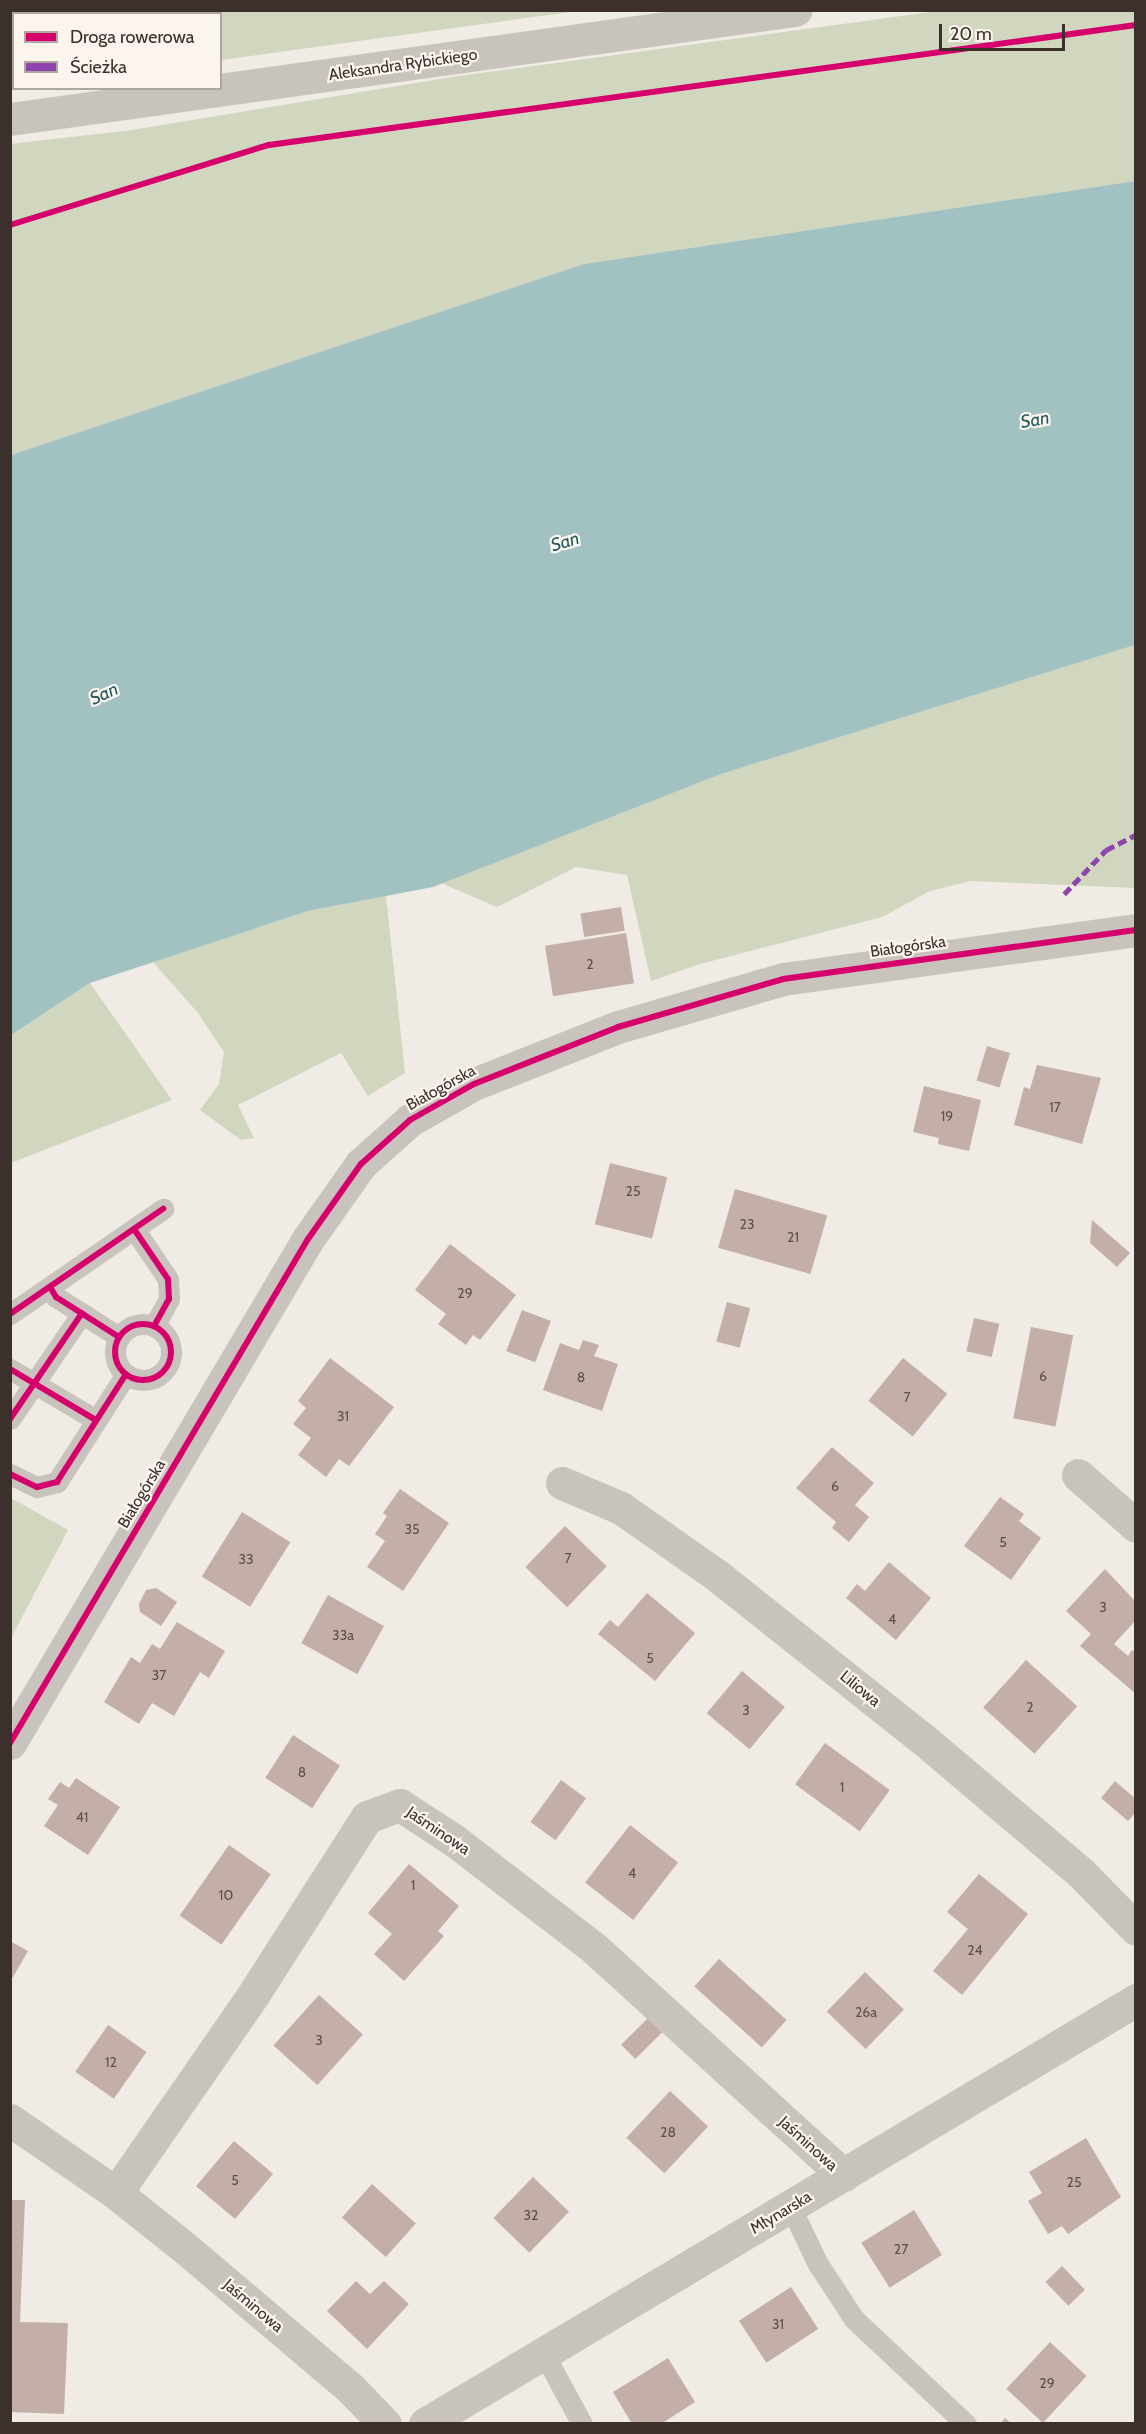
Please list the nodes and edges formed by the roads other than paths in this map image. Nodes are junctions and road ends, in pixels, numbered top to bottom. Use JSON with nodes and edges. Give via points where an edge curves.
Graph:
{"nodes":[{"id":1,"x":795,"y":10,"type":"edge"},
{"id":2,"x":222,"y":89,"type":"edge"},
{"id":3,"x":214,"y":90,"type":"edge"},
{"id":4,"x":10,"y":118,"type":"edge"},
{"id":5,"x":1136,"y":930,"type":"edge"},
{"id":6,"x":163,"y":1209,"type":"dead end"},
{"id":7,"x":134,"y":1229,"type":"junction"},
{"id":8,"x":50,"y":1287,"type":"junction"},
{"id":9,"x":82,"y":1313,"type":"junction"},
{"id":10,"x":10,"y":1314,"type":"edge"},
{"id":11,"x":154,"y":1326,"type":"junction"},
{"id":12,"x":119,"y":1338,"type":"junction"},
{"id":13,"x":10,"y":1369,"type":"edge"},
{"id":14,"x":126,"y":1374,"type":"junction"},
{"id":15,"x":35,"y":1383,"type":"junction"},
{"id":16,"x":10,"y":1419,"type":"edge"},
{"id":17,"x":96,"y":1420,"type":"junction"},
{"id":18,"x":10,"y":1474,"type":"edge"},
{"id":19,"x":1078,"y":1475,"type":"dead end"},
{"id":20,"x":562,"y":1483,"type":"dead end"},
{"id":21,"x":1136,"y":1526,"type":"edge"},
{"id":22,"x":10,"y":1743,"type":"edge"},
{"id":23,"x":1136,"y":1929,"type":"edge"},
{"id":24,"x":1136,"y":2000,"type":"edge"},
{"id":25,"x":10,"y":2120,"type":"edge"},
{"id":26,"x":843,"y":2175,"type":"junction"},
{"id":27,"x":116,"y":2193,"type":"junction"},
{"id":28,"x":791,"y":2208,"type":"junction"},
{"id":29,"x":544,"y":2354,"type":"junction"},
{"id":30,"x":385,"y":2424,"type":"edge"},
{"id":31,"x":425,"y":2424,"type":"edge"},
{"id":32,"x":582,"y":2424,"type":"edge"},
{"id":33,"x":966,"y":2424,"type":"edge"}],
"edges":[{"from":1,"to":2,"type":"street","name":"Aleksandra Rybickiego"},
{"from":3,"to":4,"type":"street","name":"Aleksandra Rybickiego"},
{"from":5,"to":22,"type":"street","name":"Białogórska","via":[[783,979],[618,1027],[474,1084],[410,1120],[362,1164],[308,1239]]},
{"from":6,"to":7,"type":"lane"},
{"from":7,"to":8,"type":"lane"},
{"from":7,"to":11,"type":"lane","via":[[168,1278],[169,1299]]},
{"from":8,"to":9,"type":"lane","via":[[56,1297]]},
{"from":8,"to":10,"type":"lane"},
{"from":9,"to":12,"type":"lane"},
{"from":9,"to":15,"type":"lane"},
{"from":11,"to":12,"type":"lane","via":[[134,1325]]},
{"from":11,"to":14,"type":"lane","via":[[170,1344],[166,1368],[158,1377],[146,1380]]},
{"from":12,"to":14,"type":"lane","via":[[116,1362]]},
{"from":13,"to":15,"type":"lane"},
{"from":14,"to":17,"type":"lane"},
{"from":15,"to":16,"type":"lane"},
{"from":15,"to":17,"type":"lane"},
{"from":17,"to":18,"type":"lane","via":[[63,1475],[51,1486],[30,1485]]},
{"from":19,"to":21,"type":"street"},
{"from":20,"to":23,"type":"street","name":"Liliowa","via":[[621,1508],[719,1577],[923,1739],[1082,1874]]},
{"from":24,"to":26,"type":"street","name":"Młynarska"},
{"from":25,"to":27,"type":"street","name":"Jaśminowa"},
{"from":26,"to":27,"type":"street","name":"Jaśminowa","via":[[595,1949],[455,1841],[400,1805],[367,1817],[253,1995]]},
{"from":26,"to":28,"type":"street","name":"Młynarska"},
{"from":27,"to":30,"type":"street","name":"Jaśminowa","via":[[351,2389]]},
{"from":28,"to":29,"type":"street","name":"Młynarska"},
{"from":28,"to":33,"type":"lane","via":[[818,2264],[854,2319]]},
{"from":29,"to":31,"type":"street","name":"Młynarska"},
{"from":29,"to":32,"type":"lane"}]}
